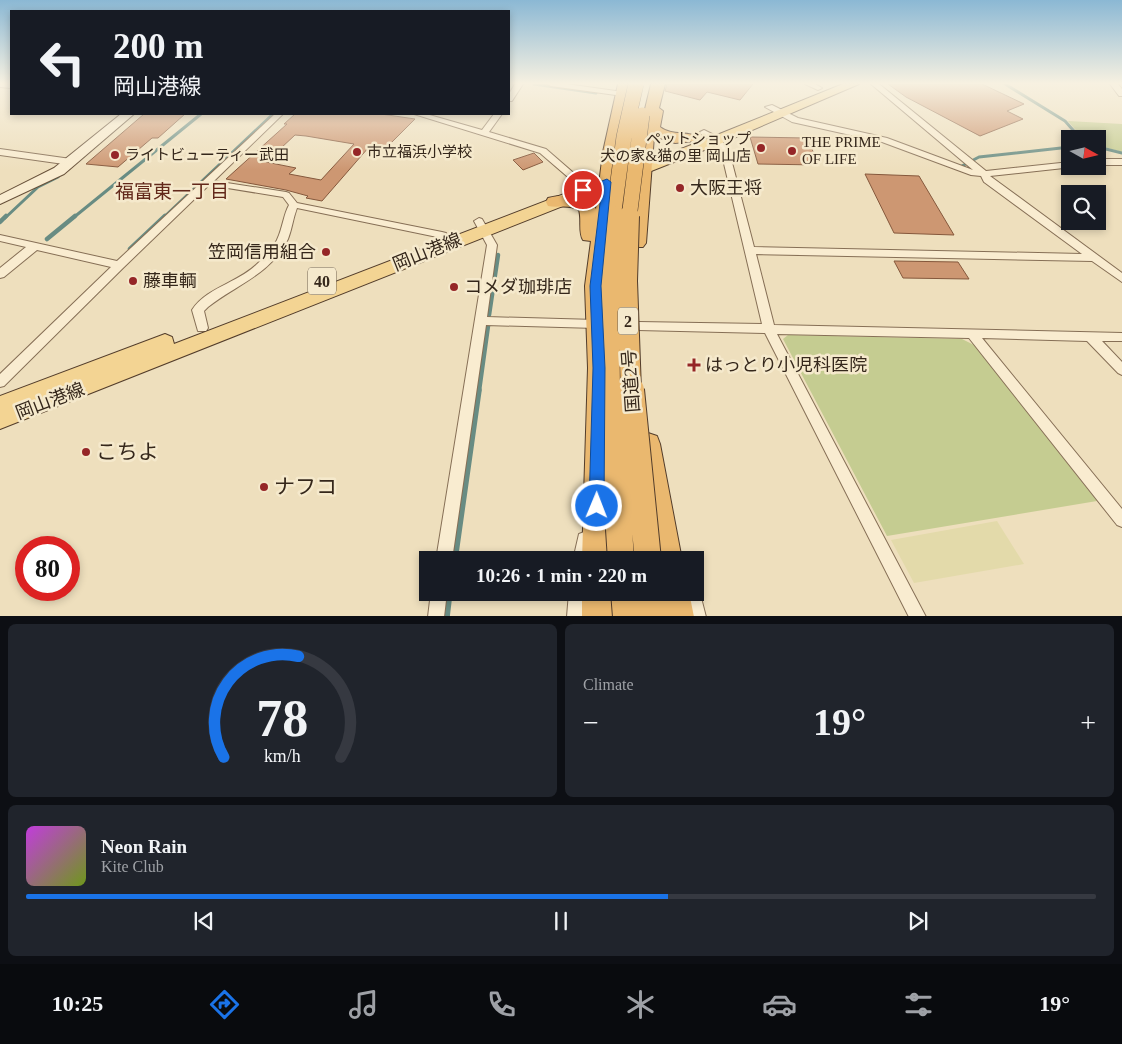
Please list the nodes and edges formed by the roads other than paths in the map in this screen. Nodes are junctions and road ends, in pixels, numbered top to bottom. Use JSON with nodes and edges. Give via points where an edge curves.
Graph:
{"nodes":[{"id":1,"x":626,"y":113,"type":"edge"},
{"id":2,"x":627,"y":113,"type":"edge"},
{"id":3,"x":646,"y":113,"type":"edge"},
{"id":4,"x":650,"y":113,"type":"edge"},
{"id":5,"x":655,"y":113,"type":"edge"},
{"id":6,"x":767,"y":113,"type":"edge"},
{"id":7,"x":780,"y":113,"type":"edge"},
{"id":8,"x":910,"y":113,"type":"edge"},
{"id":9,"x":127,"y":115,"type":"edge"},
{"id":10,"x":278,"y":115,"type":"edge"},
{"id":11,"x":421,"y":115,"type":"edge"},
{"id":12,"x":497,"y":115,"type":"edge"},
{"id":13,"x":484,"y":134,"type":"junction"},
{"id":14,"x":711,"y":136,"type":"junction"},
{"id":15,"x":690,"y":138,"type":"junction"},
{"id":16,"x":0,"y":152,"type":"edge"},
{"id":17,"x":71,"y":162,"type":"junction"},
{"id":18,"x":1106,"y":162,"type":"edge"},
{"id":19,"x":1122,"y":162,"type":"edge"},
{"id":20,"x":1061,"y":166,"type":"edge"},
{"id":21,"x":626,"y":169,"type":"junction"},
{"id":22,"x":984,"y":174,"type":"junction"},
{"id":23,"x":206,"y":182,"type":"junction"},
{"id":24,"x":579,"y":182,"type":"junction"},
{"id":25,"x":2,"y":198,"type":"edge"},
{"id":26,"x":554,"y":202,"type":"junction"},
{"id":27,"x":294,"y":205,"type":"junction"},
{"id":28,"x":482,"y":225,"type":"junction"},
{"id":29,"x":442,"y":235,"type":"junction"},
{"id":30,"x":0,"y":238,"type":"edge"},
{"id":31,"x":36,"y":246,"type":"junction"},
{"id":32,"x":751,"y":250,"type":"junction"},
{"id":33,"x":1093,"y":258,"type":"junction"},
{"id":34,"x":116,"y":264,"type":"junction"},
{"id":35,"x":0,"y":274,"type":"edge"},
{"id":36,"x":1122,"y":278,"type":"edge"},
{"id":37,"x":595,"y":286,"type":"junction"},
{"id":38,"x":481,"y":322,"type":"junction"},
{"id":39,"x":596,"y":324,"type":"junction"},
{"id":40,"x":638,"y":326,"type":"junction"},
{"id":41,"x":202,"y":328,"type":"junction"},
{"id":42,"x":769,"y":329,"type":"junction"},
{"id":43,"x":972,"y":334,"type":"junction"},
{"id":44,"x":1090,"y":336,"type":"junction"},
{"id":45,"x":1122,"y":337,"type":"edge"},
{"id":46,"x":599,"y":368,"type":"junction"},
{"id":47,"x":1122,"y":370,"type":"edge"},
{"id":48,"x":0,"y":382,"type":"edge"},
{"id":49,"x":0,"y":405,"type":"edge"},
{"id":50,"x":0,"y":420,"type":"edge"},
{"id":51,"x":597,"y":452,"type":"junction"},
{"id":52,"x":657,"y":502,"type":"junction"},
{"id":53,"x":1122,"y":520,"type":"edge"},
{"id":54,"x":445,"y":551,"type":"edge"},
{"id":55,"x":582,"y":551,"type":"edge"},
{"id":56,"x":596,"y":551,"type":"edge"},
{"id":57,"x":620,"y":551,"type":"edge"},
{"id":58,"x":647,"y":551,"type":"edge"},
{"id":59,"x":666,"y":551,"type":"edge"},
{"id":60,"x":676,"y":551,"type":"edge"},
{"id":61,"x":438,"y":601,"type":"edge"},
{"id":62,"x":576,"y":601,"type":"edge"},
{"id":63,"x":596,"y":601,"type":"edge"},
{"id":64,"x":626,"y":601,"type":"edge"},
{"id":65,"x":653,"y":601,"type":"edge"},
{"id":66,"x":676,"y":601,"type":"edge"},
{"id":67,"x":694,"y":601,"type":"edge"},
{"id":68,"x":436,"y":616,"type":"edge"},
{"id":69,"x":575,"y":616,"type":"edge"},
{"id":70,"x":596,"y":616,"type":"edge"},
{"id":71,"x":628,"y":616,"type":"edge"},
{"id":72,"x":655,"y":616,"type":"edge"},
{"id":73,"x":679,"y":616,"type":"edge"},
{"id":74,"x":698,"y":616,"type":"edge"},
{"id":75,"x":918,"y":616,"type":"edge"}],
"edges":[{"from":1,"to":57,"type":"highway","name":"国道2号","number":"2","bridge":true,"via":[[611,253],[612,441]]},
{"from":2,"to":21,"type":"highway"},
{"from":3,"to":58,"type":"highway","name":"国道2号","number":"2","bridge":true,"via":[[638,139],[627,268],[635,443]]},
{"from":4,"to":21,"type":"highway","via":[[647,130]]},
{"from":5,"to":15,"type":"highway","via":[[653,128],[656,133],[668,138]]},
{"from":6,"to":14,"type":"main road","name":"岡山港線","number":"40"},
{"from":7,"to":22,"type":"street","via":[[795,120],[884,140],[963,170]]},
{"from":8,"to":22,"type":"street"},
{"from":9,"to":17,"type":"main road"},
{"from":10,"to":23,"type":"street"},
{"from":11,"to":13,"type":"street"},
{"from":12,"to":13,"type":"street"},
{"from":13,"to":24,"type":"street","via":[[543,151]]},
{"from":14,"to":15,"type":"main road","name":"岡山港線","number":"40"},
{"from":14,"to":21,"type":"main road","name":"岡山港線","number":"40"},
{"from":14,"to":32,"type":"street","via":[[726,151]]},
{"from":15,"to":21,"type":"main road","name":"岡山港線","number":"40"},
{"from":16,"to":17,"type":"street"},
{"from":17,"to":25,"type":"main road","via":[[52,176]]},
{"from":18,"to":19,"type":"street"},
{"from":20,"to":22,"type":"street"},
{"from":21,"to":24,"type":"main road","name":"岡山港線","number":"40"},
{"from":21,"to":26,"type":"main road","name":"岡山港線","number":"40"},
{"from":21,"to":37,"type":"highway"},
{"from":21,"to":40,"type":"highway","via":[[637,264]]},
{"from":21,"to":46,"type":"highway","via":[[610,325]]},
{"from":22,"to":33,"type":"street","via":[[1015,202]]},
{"from":23,"to":27,"type":"street","via":[[286,195]]},
{"from":23,"to":34,"type":"street"},
{"from":24,"to":28,"type":"main road","name":"岡山港線","number":"40"},
{"from":26,"to":28,"type":"main road","name":"岡山港線","number":"40"},
{"from":26,"to":37,"type":"highway","via":[[576,202],[592,214],[586,260]]},
{"from":27,"to":29,"type":"street"},
{"from":27,"to":41,"type":"street","via":[[283,237],[270,256],[256,271],[198,310]]},
{"from":28,"to":29,"type":"main road","name":"岡山港線","number":"40"},
{"from":28,"to":38,"type":"street","via":[[492,245]]},
{"from":28,"to":50,"type":"main road","name":"岡山港線","number":"40"},
{"from":29,"to":41,"type":"main road","name":"岡山港線","number":"40"},
{"from":30,"to":31,"type":"street"},
{"from":31,"to":34,"type":"street"},
{"from":31,"to":35,"type":"street"},
{"from":32,"to":33,"type":"street"},
{"from":32,"to":42,"type":"street"},
{"from":33,"to":36,"type":"street"},
{"from":34,"to":48,"type":"street"},
{"from":37,"to":39,"type":"highway"},
{"from":38,"to":39,"type":"street"},
{"from":38,"to":54,"type":"street"},
{"from":39,"to":46,"type":"highway"},
{"from":40,"to":42,"type":"street"},
{"from":40,"to":52,"type":"highway","via":[[644,424]]},
{"from":41,"to":49,"type":"main road","name":"岡山港線","number":"40"},
{"from":42,"to":43,"type":"street"},
{"from":42,"to":75,"type":"street"},
{"from":43,"to":44,"type":"street"},
{"from":43,"to":53,"type":"street"},
{"from":44,"to":45,"type":"street"},
{"from":44,"to":47,"type":"street"},
{"from":46,"to":51,"type":"highway"},
{"from":51,"to":55,"type":"street"},
{"from":51,"to":56,"type":"highway"},
{"from":52,"to":59,"type":"highway"},
{"from":52,"to":60,"type":"street"},
{"from":61,"to":68,"type":"street"},
{"from":62,"to":69,"type":"street"},
{"from":63,"to":70,"type":"highway"},
{"from":64,"to":71,"type":"highway"},
{"from":65,"to":72,"type":"highway"},
{"from":66,"to":73,"type":"highway"},
{"from":67,"to":74,"type":"street"}]}
